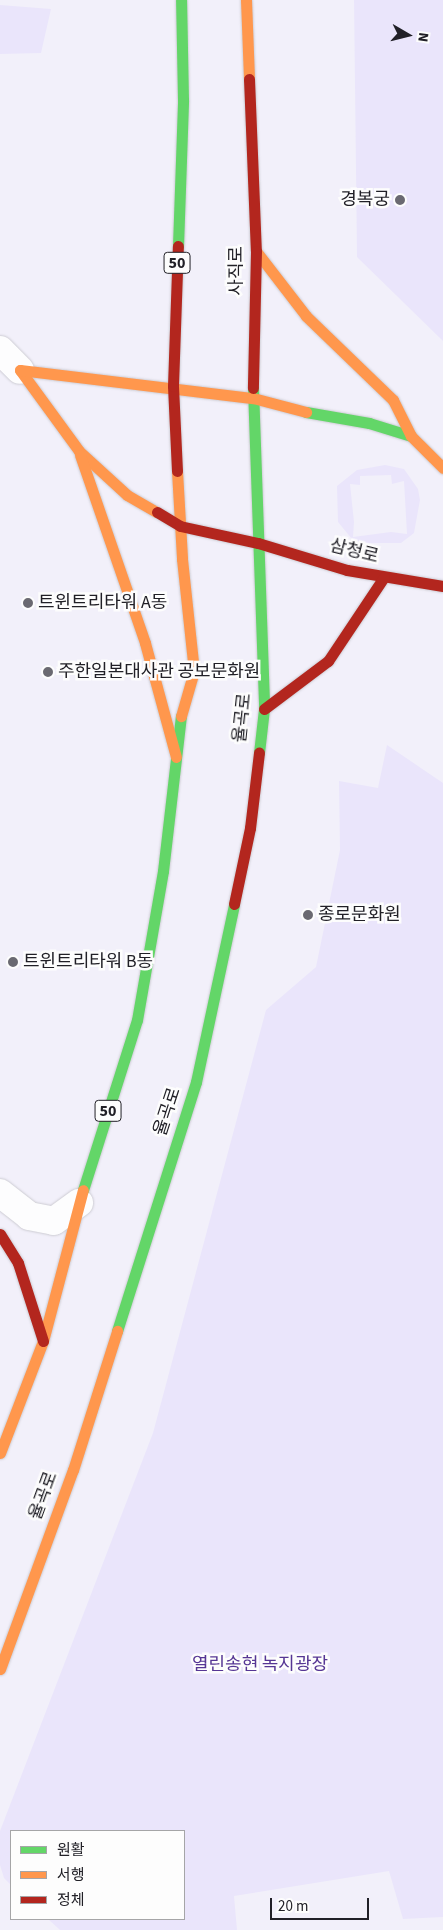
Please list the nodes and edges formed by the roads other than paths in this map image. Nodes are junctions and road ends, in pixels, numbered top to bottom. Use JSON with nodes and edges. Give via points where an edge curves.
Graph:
{"nodes":[{"id":1,"x":181,"y":0,"type":"edge"},
{"id":2,"x":246,"y":0,"type":"edge"},
{"id":3,"x":256,"y":250,"type":"junction"},
{"id":4,"x":0,"y":350,"type":"edge"},
{"id":5,"x":20,"y":370,"type":"junction"},
{"id":6,"x":173,"y":386,"type":"junction"},
{"id":7,"x":253,"y":398,"type":"junction"},
{"id":8,"x":411,"y":436,"type":"junction"},
{"id":9,"x":79,"y":451,"type":"junction"},
{"id":10,"x":443,"y":468,"type":"edge"},
{"id":11,"x":180,"y":526,"type":"junction"},
{"id":12,"x":258,"y":543,"type":"junction"},
{"id":13,"x":384,"y":577,"type":"junction"},
{"id":14,"x":443,"y":586,"type":"edge"},
{"id":15,"x":264,"y":709,"type":"junction"},
{"id":16,"x":177,"y":759,"type":"junction"},
{"id":17,"x":0,"y":1193,"type":"edge"},
{"id":18,"x":79,"y":1202,"type":"junction"},
{"id":19,"x":0,"y":1234,"type":"edge"},
{"id":20,"x":43,"y":1340,"type":"junction"},
{"id":21,"x":0,"y":1453,"type":"edge"},
{"id":22,"x":0,"y":1669,"type":"edge"}],
"edges":[{"from":1,"to":6,"type":"main road","number":"50","via":[[183,100]]},
{"from":2,"to":3,"type":"main road","name":"사직로"},
{"from":3,"to":7,"type":"main road","name":"사직로"},
{"from":3,"to":8,"type":"main road","via":[[306,316],[393,400]]},
{"from":4,"to":5,"type":"street"},
{"from":5,"to":6,"type":"main road"},
{"from":5,"to":9,"type":"main road"},
{"from":6,"to":7,"type":"main road"},
{"from":6,"to":11,"type":"main road","number":"50"},
{"from":7,"to":8,"type":"main road","via":[[314,414],[369,423]]},
{"from":7,"to":12,"type":"main road","name":"사직로"},
{"from":8,"to":10,"type":"main road"},
{"from":9,"to":11,"type":"main road","name":"삼청로","via":[[127,495]]},
{"from":9,"to":16,"type":"main road","via":[[145,643]]},
{"from":11,"to":12,"type":"main road","name":"삼청로"},
{"from":11,"to":16,"type":"main road","number":"50","via":[[194,671],[182,710]]},
{"from":12,"to":13,"type":"main road","name":"삼청로","via":[[347,570]]},
{"from":12,"to":15,"type":"main road","name":"율곡로"},
{"from":13,"to":14,"type":"main road","name":"삼청로"},
{"from":13,"to":15,"type":"main road","via":[[328,660]]},
{"from":15,"to":22,"type":"main road","name":"율곡로","via":[[250,828],[196,1082],[73,1470]]},
{"from":16,"to":18,"type":"main road","number":"50","via":[[163,871],[137,1020]]},
{"from":17,"to":18,"type":"street","via":[[29,1216],[54,1221]]},
{"from":18,"to":20,"type":"main road","number":"50"},
{"from":19,"to":20,"type":"main road","via":[[18,1263]]},
{"from":20,"to":21,"type":"main road","number":"50"}]}
